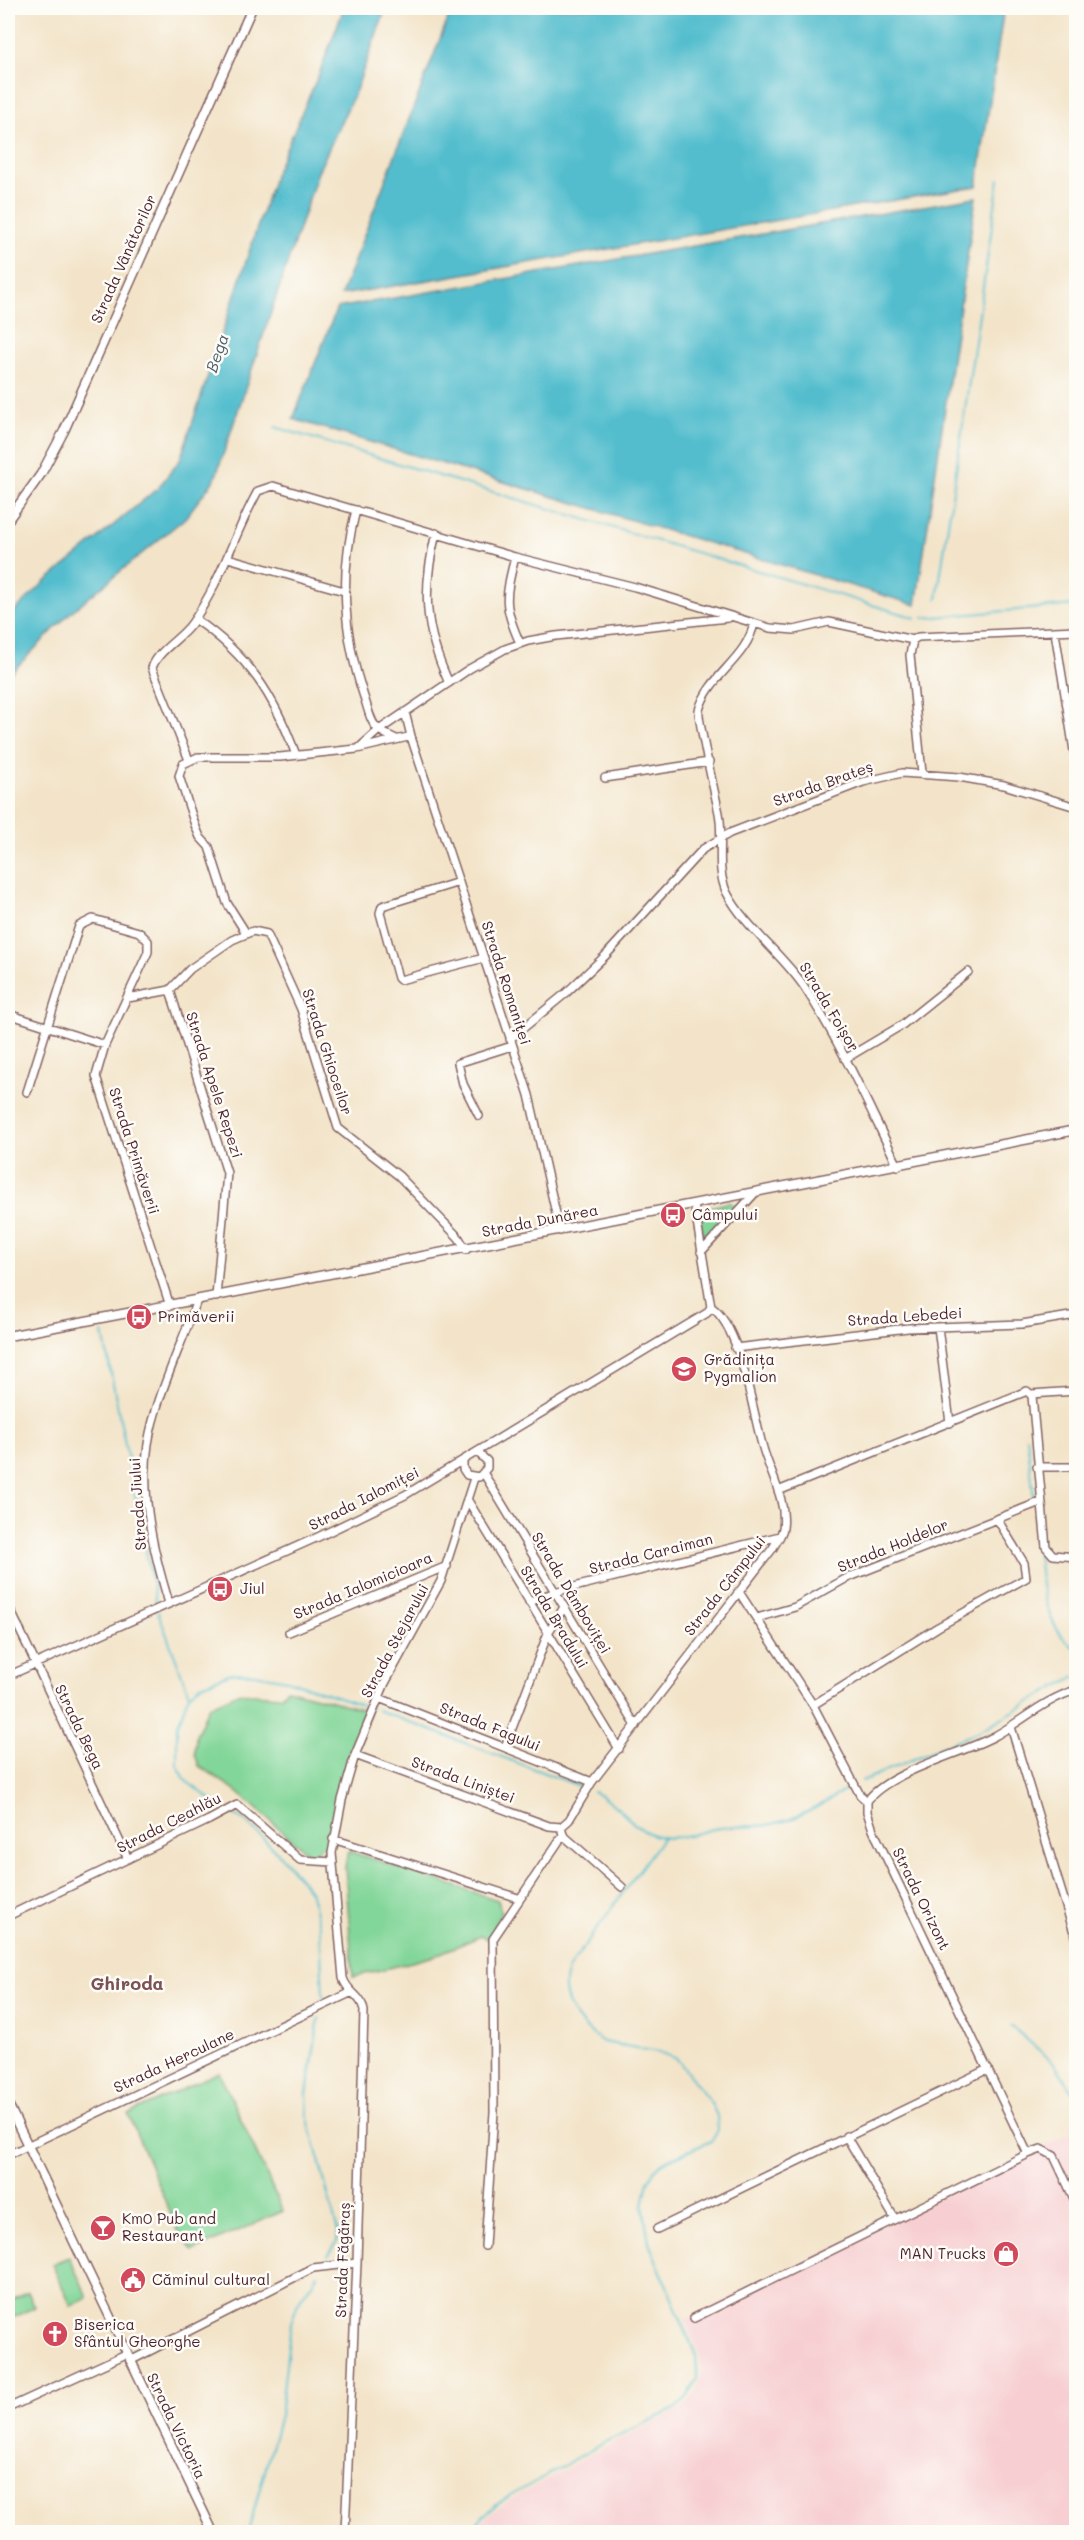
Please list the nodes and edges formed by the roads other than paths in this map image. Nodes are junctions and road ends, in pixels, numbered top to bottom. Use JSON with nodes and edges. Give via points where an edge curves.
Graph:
{"nodes":[{"id":1,"x":252,"y":8,"type":"edge"},
{"id":2,"x":356,"y":510,"type":"junction"},
{"id":3,"x":9,"y":516,"type":"edge"},
{"id":4,"x":436,"y":533,"type":"junction"},
{"id":5,"x":515,"y":557,"type":"junction"},
{"id":6,"x":228,"y":558,"type":"junction"},
{"id":7,"x":344,"y":591,"type":"junction"},
{"id":8,"x":731,"y":618,"type":"junction"},
{"id":9,"x":195,"y":619,"type":"junction"},
{"id":10,"x":754,"y":623,"type":"junction"},
{"id":11,"x":1077,"y":630,"type":"edge"},
{"id":12,"x":1055,"y":632,"type":"junction"},
{"id":13,"x":913,"y":640,"type":"junction"},
{"id":14,"x":520,"y":643,"type":"junction"},
{"id":15,"x":448,"y":683,"type":"junction"},
{"id":16,"x":405,"y":712,"type":"junction"},
{"id":17,"x":379,"y":730,"type":"junction"},
{"id":18,"x":396,"y":739,"type":"junction"},
{"id":19,"x":413,"y":743,"type":"junction"},
{"id":20,"x":357,"y":749,"type":"junction"},
{"id":21,"x":1074,"y":751,"type":"dead end"},
{"id":22,"x":296,"y":755,"type":"junction"},
{"id":23,"x":189,"y":760,"type":"junction"},
{"id":24,"x":709,"y":762,"type":"junction"},
{"id":25,"x":922,"y":773,"type":"junction"},
{"id":26,"x":604,"y":778,"type":"dead end"},
{"id":27,"x":1077,"y":807,"type":"edge"},
{"id":28,"x":721,"y":836,"type":"junction"},
{"id":29,"x":459,"y":882,"type":"junction"},
{"id":30,"x":246,"y":933,"type":"junction"},
{"id":31,"x":484,"y":958,"type":"junction"},
{"id":32,"x":969,"y":972,"type":"dead end"},
{"id":33,"x":170,"y":990,"type":"junction"},
{"id":34,"x":128,"y":998,"type":"junction"},
{"id":35,"x":8,"y":1014,"type":"edge"},
{"id":36,"x":47,"y":1027,"type":"junction"},
{"id":37,"x":511,"y":1043,"type":"junction"},
{"id":38,"x":105,"y":1045,"type":"junction"},
{"id":39,"x":846,"y":1059,"type":"junction"},
{"id":40,"x":27,"y":1092,"type":"dead end"},
{"id":41,"x":478,"y":1116,"type":"dead end"},
{"id":42,"x":1077,"y":1130,"type":"edge"},
{"id":43,"x":898,"y":1166,"type":"junction"},
{"id":44,"x":755,"y":1193,"type":"junction"},
{"id":45,"x":694,"y":1204,"type":"junction"},
{"id":46,"x":560,"y":1231,"type":"junction"},
{"id":47,"x":466,"y":1250,"type":"junction"},
{"id":48,"x":701,"y":1251,"type":"junction"},
{"id":49,"x":216,"y":1297,"type":"junction"},
{"id":50,"x":197,"y":1300,"type":"junction"},
{"id":51,"x":170,"y":1306,"type":"junction"},
{"id":52,"x":711,"y":1307,"type":"junction"},
{"id":53,"x":1077,"y":1315,"type":"edge"},
{"id":54,"x":938,"y":1327,"type":"junction"},
{"id":55,"x":8,"y":1336,"type":"edge"},
{"id":56,"x":735,"y":1348,"type":"junction"},
{"id":57,"x":1077,"y":1391,"type":"edge"},
{"id":58,"x":1031,"y":1394,"type":"junction"},
{"id":59,"x":950,"y":1423,"type":"junction"},
{"id":60,"x":477,"y":1452,"type":"junction"},
{"id":61,"x":463,"y":1461,"type":"junction"},
{"id":62,"x":1037,"y":1467,"type":"junction"},
{"id":63,"x":1077,"y":1467,"type":"edge"},
{"id":64,"x":484,"y":1474,"type":"junction"},
{"id":65,"x":474,"y":1478,"type":"junction"},
{"id":66,"x":778,"y":1491,"type":"junction"},
{"id":67,"x":467,"y":1499,"type":"junction"},
{"id":68,"x":1040,"y":1502,"type":"junction"},
{"id":69,"x":997,"y":1519,"type":"junction"},
{"id":70,"x":780,"y":1536,"type":"junction"},
{"id":71,"x":1077,"y":1557,"type":"edge"},
{"id":72,"x":447,"y":1566,"type":"junction"},
{"id":73,"x":555,"y":1592,"type":"junction"},
{"id":74,"x":739,"y":1592,"type":"junction"},
{"id":75,"x":529,"y":1602,"type":"junction"},
{"id":76,"x":8,"y":1605,"type":"edge"},
{"id":77,"x":166,"y":1605,"type":"junction"},
{"id":78,"x":564,"y":1607,"type":"junction"},
{"id":79,"x":757,"y":1618,"type":"junction"},
{"id":80,"x":289,"y":1632,"type":"dead end"},
{"id":81,"x":548,"y":1633,"type":"junction"},
{"id":82,"x":34,"y":1664,"type":"junction"},
{"id":83,"x":8,"y":1676,"type":"edge"},
{"id":84,"x":1077,"y":1690,"type":"edge"},
{"id":85,"x":378,"y":1700,"type":"junction"},
{"id":86,"x":813,"y":1705,"type":"junction"},
{"id":87,"x":636,"y":1726,"type":"junction"},
{"id":88,"x":1011,"y":1727,"type":"junction"},
{"id":89,"x":505,"y":1747,"type":"junction"},
{"id":90,"x":619,"y":1749,"type":"junction"},
{"id":91,"x":355,"y":1755,"type":"junction"},
{"id":92,"x":592,"y":1782,"type":"junction"},
{"id":93,"x":867,"y":1801,"type":"junction"},
{"id":94,"x":562,"y":1831,"type":"junction"},
{"id":95,"x":333,"y":1839,"type":"junction"},
{"id":96,"x":128,"y":1859,"type":"junction"},
{"id":97,"x":333,"y":1862,"type":"junction"},
{"id":98,"x":622,"y":1887,"type":"dead end"},
{"id":99,"x":518,"y":1899,"type":"junction"},
{"id":100,"x":8,"y":1916,"type":"edge"},
{"id":101,"x":1077,"y":1939,"type":"edge"},
{"id":102,"x":352,"y":1992,"type":"junction"},
{"id":103,"x":988,"y":2069,"type":"junction"},
{"id":104,"x":8,"y":2104,"type":"edge"},
{"id":105,"x":846,"y":2136,"type":"junction"},
{"id":106,"x":27,"y":2145,"type":"junction"},
{"id":107,"x":1028,"y":2154,"type":"junction"},
{"id":108,"x":8,"y":2155,"type":"edge"},
{"id":109,"x":1077,"y":2203,"type":"edge"},
{"id":110,"x":895,"y":2219,"type":"junction"},
{"id":111,"x":657,"y":2229,"type":"dead end"},
{"id":112,"x":485,"y":2246,"type":"dead end"},
{"id":113,"x":357,"y":2264,"type":"junction"},
{"id":114,"x":694,"y":2318,"type":"dead end"},
{"id":115,"x":128,"y":2357,"type":"junction"},
{"id":116,"x":8,"y":2409,"type":"edge"},
{"id":117,"x":213,"y":2532,"type":"edge"},
{"id":118,"x":345,"y":2532,"type":"edge"}],
"edges":[{"from":1,"to":3,"type":"street","name":"Strada Vânătorilor","via":[[64,431],[41,474]]},
{"from":2,"to":4,"type":"street"},
{"from":2,"to":6,"type":"street","via":[[273,486],[262,487]]},
{"from":2,"to":7,"type":"street","via":[[346,556]]},
{"from":4,"to":5,"type":"street"},
{"from":4,"to":15,"type":"street","via":[[425,596],[435,653]]},
{"from":5,"to":8,"type":"street","via":[[635,587]]},
{"from":5,"to":14,"type":"street","via":[[507,591],[507,614]]},
{"from":6,"to":7,"type":"street"},
{"from":6,"to":9,"type":"street"},
{"from":7,"to":17,"type":"street","via":[[352,661],[372,721]]},
{"from":8,"to":10,"type":"street"},
{"from":8,"to":14,"type":"street"},
{"from":9,"to":22,"type":"street","via":[[218,634],[266,687]]},
{"from":9,"to":23,"type":"street","via":[[152,668]]},
{"from":10,"to":13,"type":"street","via":[[794,630],[829,622]]},
{"from":10,"to":24,"type":"street","name":"Strada Foișor","via":[[743,652],[715,682],[698,712]]},
{"from":11,"to":12,"type":"street"},
{"from":12,"to":13,"type":"street"},
{"from":12,"to":21,"type":"street"},
{"from":13,"to":25,"type":"street","via":[[910,655]]},
{"from":14,"to":15,"type":"street"},
{"from":15,"to":16,"type":"street"},
{"from":16,"to":17,"type":"street"},
{"from":16,"to":19,"type":"street","name":"Strada Romaniței"},
{"from":17,"to":18,"type":"street"},
{"from":17,"to":20,"type":"street"},
{"from":18,"to":19,"type":"street","via":[[408,737]]},
{"from":18,"to":20,"type":"street"},
{"from":19,"to":29,"type":"street","name":"Strada Romaniței"},
{"from":20,"to":22,"type":"street"},
{"from":22,"to":23,"type":"street"},
{"from":23,"to":30,"type":"street","via":[[179,776],[227,903]]},
{"from":24,"to":26,"type":"street"},
{"from":24,"to":28,"type":"street","name":"Strada Foișor"},
{"from":25,"to":27,"type":"street","name":"Strada Brateș","via":[[1004,785]]},
{"from":25,"to":28,"type":"street","name":"Strada Brateș","via":[[892,774],[863,782]]},
{"from":28,"to":37,"type":"street","name":"Strada Brateș","via":[[703,849],[585,976]]},
{"from":28,"to":39,"type":"street","name":"Strada Foișor","via":[[723,882],[729,896],[802,984]]},
{"from":29,"to":31,"type":"street","name":"Strada Romaniței"},
{"from":29,"to":31,"type":"street","via":[[382,906],[380,913],[398,978]]},
{"from":30,"to":33,"type":"street","via":[[211,952]]},
{"from":30,"to":47,"type":"street","name":"Strada Ghioceilor","via":[[261,931],[270,938],[309,1031],[338,1128],[399,1176]]},
{"from":31,"to":37,"type":"street","name":"Strada Romaniței"},
{"from":32,"to":39,"type":"street","via":[[902,1025]]},
{"from":33,"to":34,"type":"street"},
{"from":33,"to":49,"type":"street","name":"Strada Apele Repezi","via":[[227,1173]]},
{"from":34,"to":36,"type":"street","name":"Strada Primăverii","via":[[148,952],[148,941],[139,932],[93,919],[79,926]]},
{"from":34,"to":38,"type":"street","name":"Strada Primăverii"},
{"from":35,"to":36,"type":"street"},
{"from":36,"to":38,"type":"street"},
{"from":36,"to":40,"type":"street"},
{"from":37,"to":41,"type":"street","via":[[458,1063]]},
{"from":37,"to":46,"type":"street","name":"Strada Romaniței","via":[[529,1095]]},
{"from":38,"to":51,"type":"street","name":"Strada Primăverii","via":[[96,1069],[97,1082]]},
{"from":39,"to":43,"type":"street","name":"Strada Foișor"},
{"from":42,"to":43,"type":"street","name":"Strada Dunărea"},
{"from":43,"to":44,"type":"street","name":"Strada Dunărea"},
{"from":44,"to":45,"type":"street","name":"Strada Dunărea"},
{"from":44,"to":48,"type":"street"},
{"from":45,"to":46,"type":"street","name":"Strada Dunărea"},
{"from":45,"to":48,"type":"street","name":"Strada Câmpului"},
{"from":46,"to":47,"type":"street","name":"Strada Dunărea"},
{"from":47,"to":49,"type":"street","name":"Strada Dunărea"},
{"from":48,"to":52,"type":"street","name":"Strada Câmpului"},
{"from":49,"to":50,"type":"street","name":"Strada Dunărea"},
{"from":50,"to":51,"type":"street","name":"Strada Dunărea"},
{"from":50,"to":77,"type":"street","name":"Strada Jiului","via":[[154,1418],[147,1454],[151,1533]]},
{"from":51,"to":55,"type":"street","name":"Strada Dunărea"},
{"from":52,"to":56,"type":"street","name":"Strada Câmpului","via":[[721,1316]]},
{"from":52,"to":60,"type":"street","name":"Strada Ialomiței"},
{"from":53,"to":54,"type":"street","name":"Strada Lebedei","via":[[1022,1324]]},
{"from":54,"to":56,"type":"street","name":"Strada Lebedei"},
{"from":54,"to":59,"type":"street"},
{"from":56,"to":66,"type":"street","name":"Strada Câmpului"},
{"from":57,"to":58,"type":"street"},
{"from":58,"to":59,"type":"street","via":[[1022,1391]]},
{"from":58,"to":62,"type":"street"},
{"from":59,"to":66,"type":"street"},
{"from":60,"to":61,"type":"street","name":"Strada Ialomiței"},
{"from":60,"to":64,"type":"street","via":[[487,1461]]},
{"from":61,"to":65,"type":"street","via":[[463,1469]]},
{"from":61,"to":77,"type":"street","name":"Strada Ialomiței","via":[[380,1508]]},
{"from":62,"to":63,"type":"street"},
{"from":62,"to":68,"type":"street"},
{"from":64,"to":65,"type":"street"},
{"from":64,"to":73,"type":"street","name":"Strada Dâmboviței"},
{"from":65,"to":67,"type":"street","name":"Strada Stejarului"},
{"from":66,"to":70,"type":"street","name":"Strada Câmpului","via":[[783,1517]]},
{"from":67,"to":72,"type":"street","name":"Strada Stejarului"},
{"from":67,"to":75,"type":"street","name":"Strada Bradului"},
{"from":68,"to":69,"type":"street","name":"Strada Holdelor"},
{"from":68,"to":71,"type":"street","via":[[1048,1551],[1062,1558]]},
{"from":69,"to":79,"type":"street","name":"Strada Holdelor","via":[[847,1578],[795,1607]]},
{"from":69,"to":86,"type":"street","via":[[1024,1563],[1026,1578]]},
{"from":70,"to":73,"type":"street","name":"Strada Caraiman"},
{"from":70,"to":74,"type":"street","name":"Strada Câmpului"},
{"from":72,"to":80,"type":"street","name":"Strada Ialomicioara"},
{"from":72,"to":85,"type":"street","name":"Strada Stejarului","via":[[432,1602]]},
{"from":73,"to":75,"type":"street","name":"Strada Caraiman"},
{"from":73,"to":78,"type":"street","name":"Strada Dâmboviței"},
{"from":74,"to":79,"type":"street","name":"Strada Orizont"},
{"from":74,"to":87,"type":"street","name":"Strada Câmpului"},
{"from":75,"to":81,"type":"street","name":"Strada Bradului"},
{"from":76,"to":82,"type":"street","name":"Strada Bega"},
{"from":77,"to":82,"type":"street","name":"Strada Ialomiței"},
{"from":78,"to":81,"type":"street"},
{"from":78,"to":87,"type":"street","name":"Strada Dâmboviței"},
{"from":79,"to":86,"type":"street","name":"Strada Orizont"},
{"from":81,"to":89,"type":"street"},
{"from":81,"to":90,"type":"street","name":"Strada Bradului"},
{"from":82,"to":83,"type":"street","name":"Strada Ialomiței"},
{"from":82,"to":96,"type":"street","name":"Strada Bega"},
{"from":84,"to":88,"type":"street","via":[[1054,1699]]},
{"from":85,"to":89,"type":"street","name":"Strada Fagului"},
{"from":85,"to":91,"type":"street","name":"Strada Stejarului"},
{"from":86,"to":93,"type":"street","name":"Strada Orizont","via":[[860,1795]]},
{"from":87,"to":90,"type":"street","name":"Strada Câmpului"},
{"from":88,"to":93,"type":"street","via":[[885,1783]]},
{"from":88,"to":101,"type":"street"},
{"from":89,"to":92,"type":"street","name":"Strada Fagului"},
{"from":90,"to":92,"type":"street","name":"Strada Câmpului"},
{"from":91,"to":94,"type":"street","name":"Strada Liniștei"},
{"from":91,"to":95,"type":"street","name":"Strada Stejarului"},
{"from":92,"to":94,"type":"street","name":"Strada Câmpului"},
{"from":93,"to":103,"type":"street","name":"Strada Orizont","via":[[873,1830]]},
{"from":94,"to":98,"type":"street"},
{"from":94,"to":99,"type":"street","name":"Strada Câmpului"},
{"from":95,"to":97,"type":"street","name":"Strada Stejarului"},
{"from":95,"to":99,"type":"street"},
{"from":96,"to":97,"type":"street","name":"Strada Ceahlău","via":[[237,1805],[300,1860]]},
{"from":96,"to":100,"type":"street","name":"Strada Ceahlău"},
{"from":97,"to":102,"type":"street","name":"Strada Stejarului","via":[[343,1978]]},
{"from":99,"to":112,"type":"street","name":"Strada Câmpului","via":[[492,1947],[494,2112]]},
{"from":102,"to":106,"type":"street","name":"Strada Herculane"},
{"from":102,"to":113,"type":"street","name":"Strada Făgăraș","via":[[364,2009]]},
{"from":103,"to":105,"type":"street"},
{"from":103,"to":107,"type":"street","name":"Strada Orizont"},
{"from":104,"to":106,"type":"street","name":"Strada Victoria"},
{"from":105,"to":110,"type":"street"},
{"from":105,"to":111,"type":"street"},
{"from":106,"to":108,"type":"street","name":"Strada Herculane"},
{"from":106,"to":115,"type":"street","name":"Strada Victoria"},
{"from":107,"to":109,"type":"street","via":[[1041,2149],[1054,2156]]},
{"from":107,"to":110,"type":"street"},
{"from":110,"to":114,"type":"street"},
{"from":113,"to":115,"type":"street","via":[[313,2268]]},
{"from":113,"to":118,"type":"street","name":"Strada Făgăraș"},
{"from":115,"to":116,"type":"street"},
{"from":115,"to":117,"type":"street","name":"Strada Victoria"}]}
